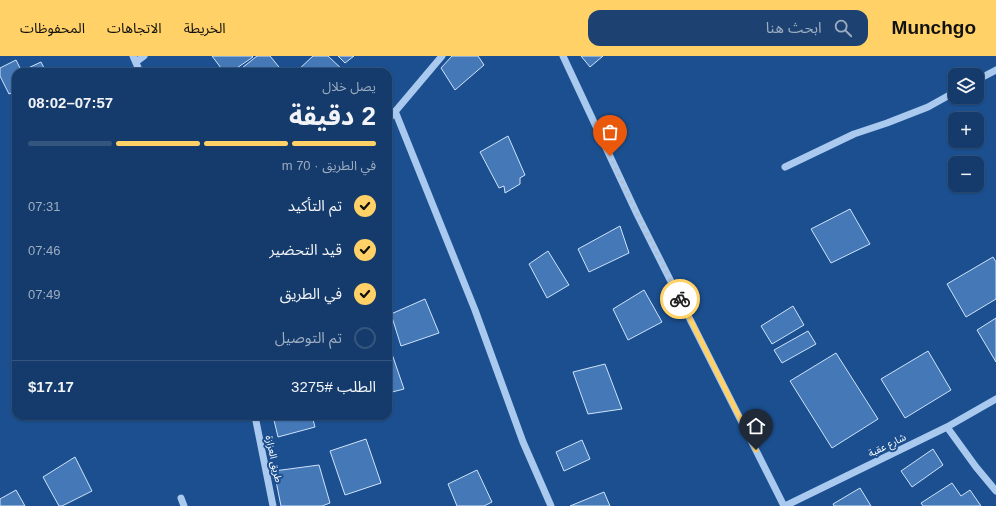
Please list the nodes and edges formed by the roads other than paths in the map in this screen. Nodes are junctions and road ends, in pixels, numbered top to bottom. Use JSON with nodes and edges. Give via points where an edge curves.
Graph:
{"nodes":[{"id":1,"x":144,"y":56,"type":"edge"},
{"id":2,"x":442,"y":56,"type":"edge"},
{"id":3,"x":563,"y":56,"type":"edge"},
{"id":4,"x":134,"y":59,"type":"edge"},
{"id":5,"x":996,"y":70,"type":"edge"},
{"id":6,"x":984,"y":76,"type":"edge"},
{"id":7,"x":948,"y":96,"type":"edge"},
{"id":8,"x":395,"y":111,"type":"junction"},
{"id":9,"x":392,"y":115,"type":"edge"},
{"id":10,"x":785,"y":167,"type":"dead end"},
{"id":11,"x":996,"y":399,"type":"edge"},
{"id":12,"x":256,"y":420,"type":"edge"},
{"id":13,"x":948,"y":427,"type":"junction"},
{"id":14,"x":996,"y":491,"type":"edge"},
{"id":15,"x":181,"y":498,"type":"dead end"},
{"id":16,"x":184,"y":506,"type":"edge"},
{"id":17,"x":273,"y":506,"type":"edge"},
{"id":18,"x":551,"y":506,"type":"edge"},
{"id":19,"x":784,"y":506,"type":"edge"}],
"edges":[{"from":1,"to":4,"type":"street"},
{"from":2,"to":8,"type":"street"},
{"from":3,"to":19,"type":"street","via":[[637,214]]},
{"from":5,"to":6,"type":"street"},
{"from":7,"to":10,"type":"street","via":[[928,107],[854,134]]},
{"from":8,"to":9,"type":"street"},
{"from":8,"to":18,"type":"street","via":[[475,310],[523,442]]},
{"from":11,"to":13,"type":"street","name":"شارع عقبة"},
{"from":12,"to":17,"type":"street","name":"طريق العزازة"},
{"from":13,"to":14,"type":"street"},
{"from":13,"to":19,"type":"street","name":"شارع عقبة"},
{"from":15,"to":16,"type":"street"}]}
